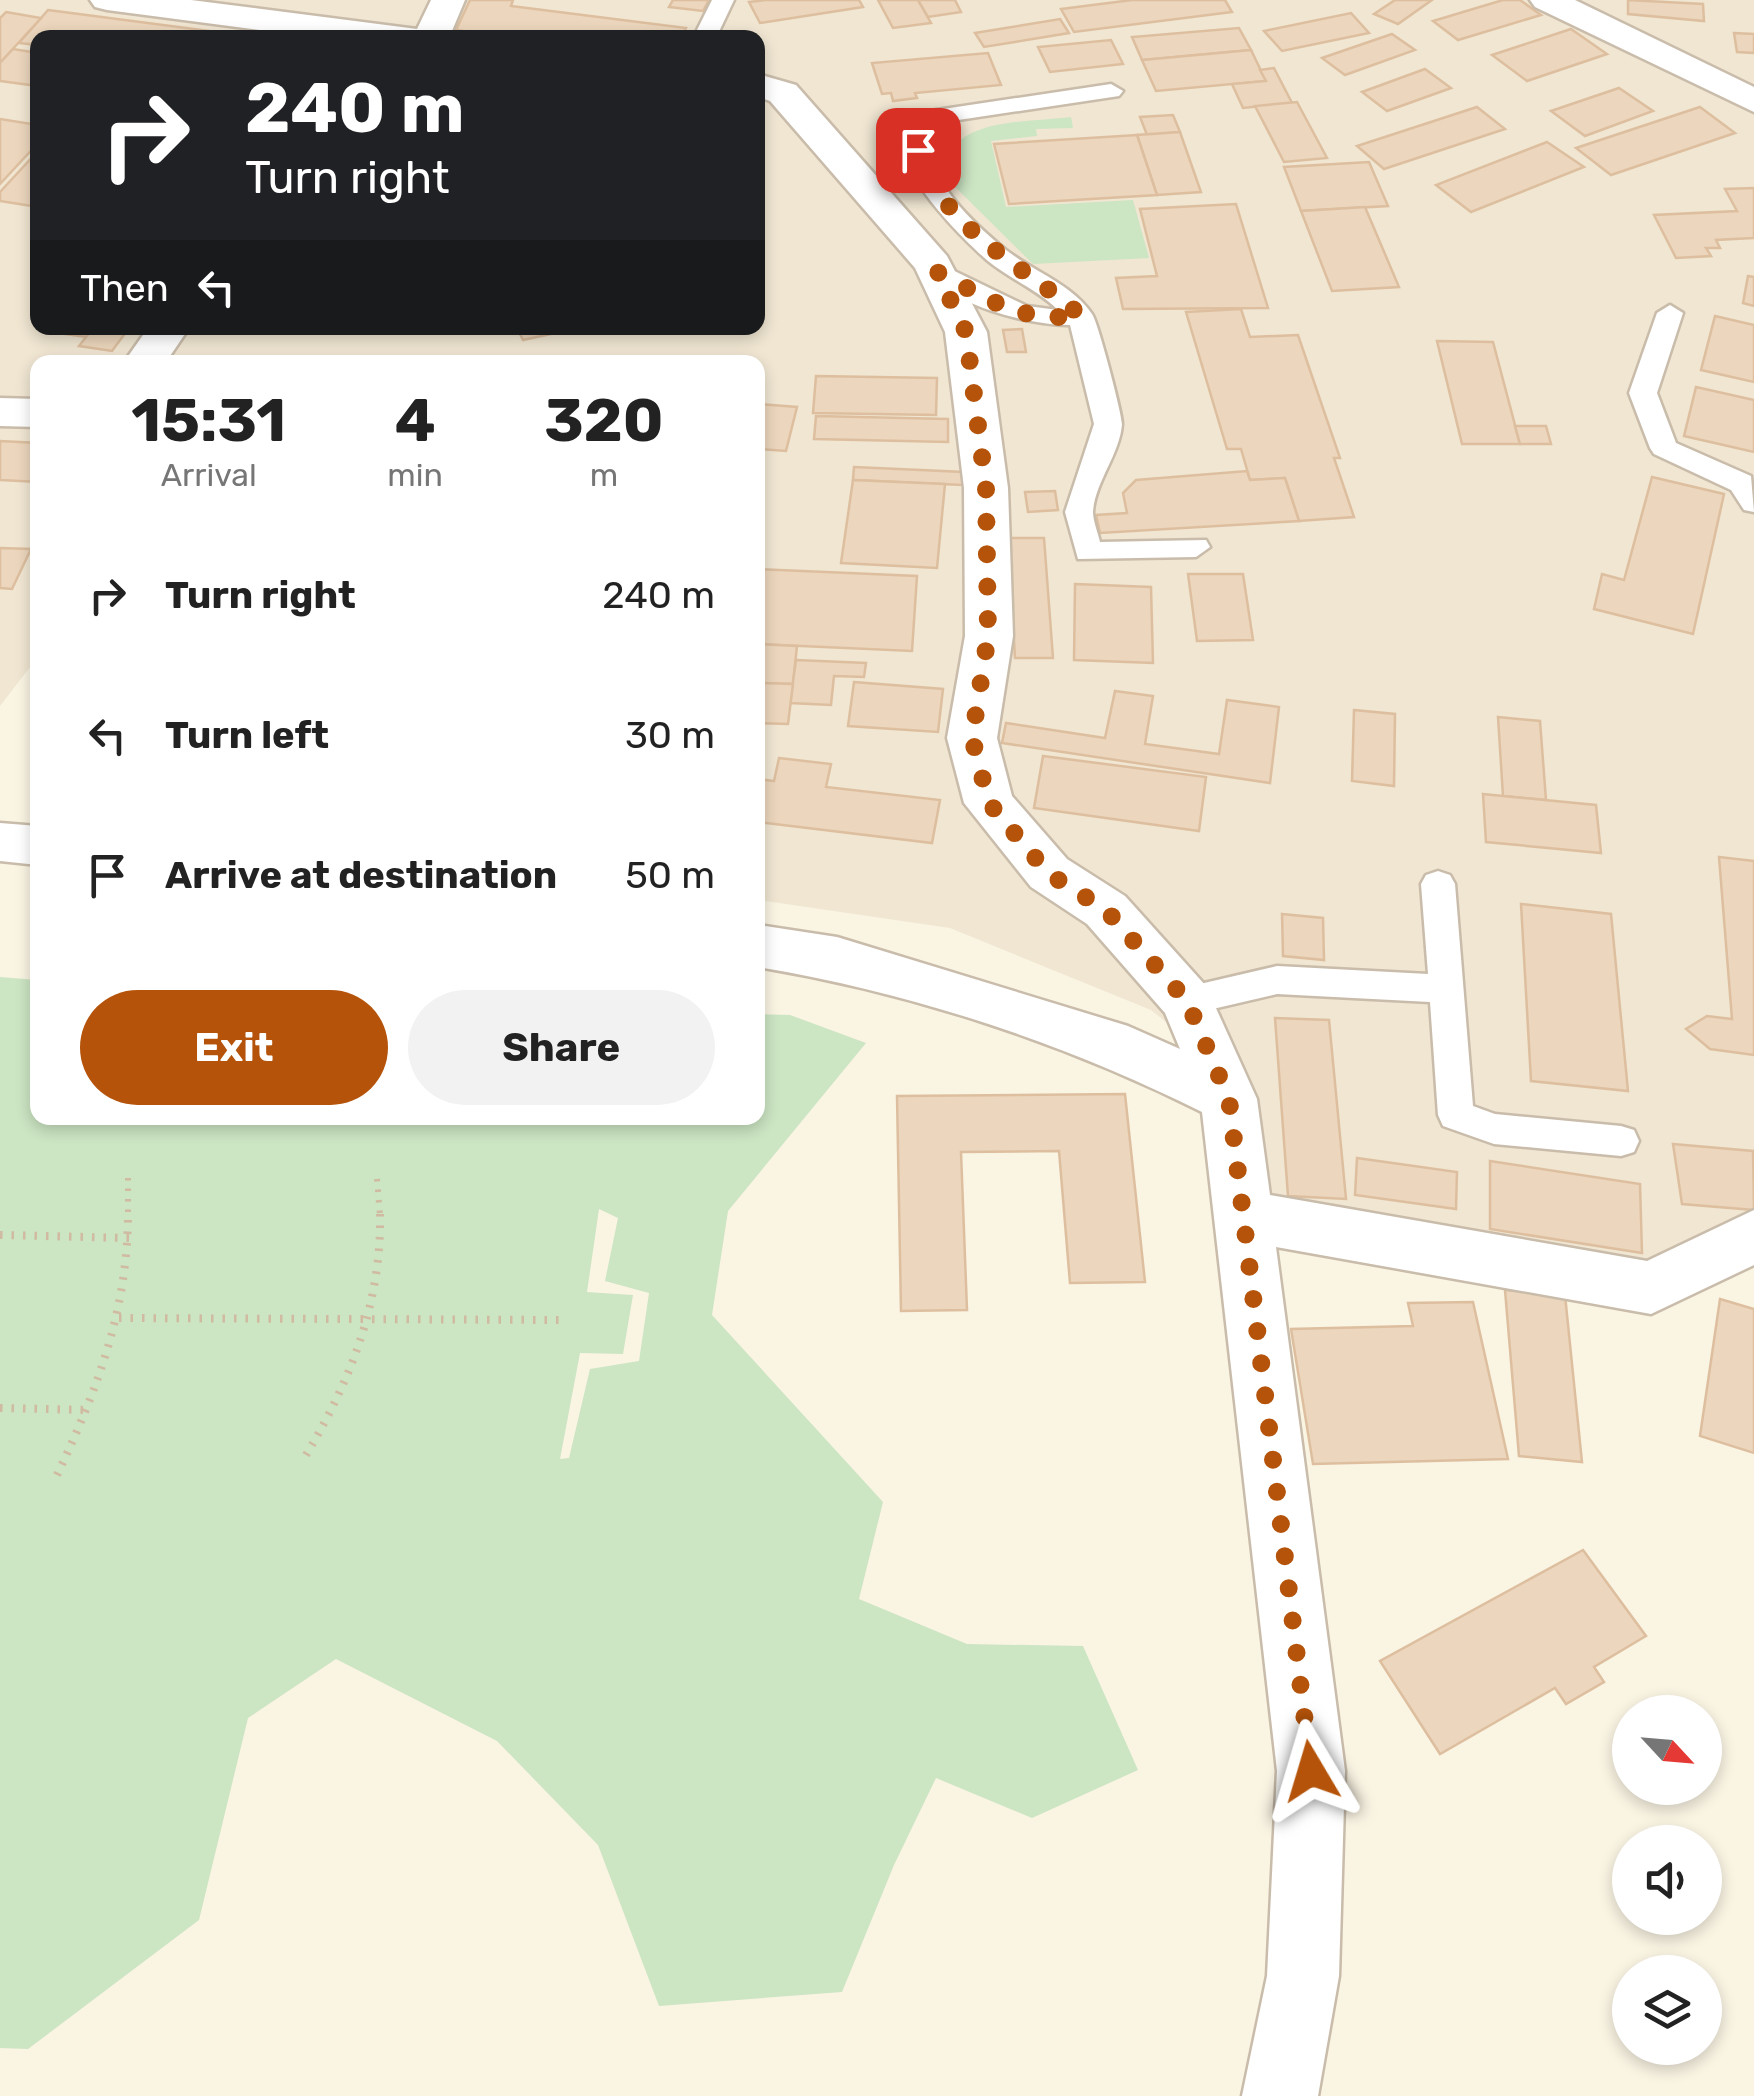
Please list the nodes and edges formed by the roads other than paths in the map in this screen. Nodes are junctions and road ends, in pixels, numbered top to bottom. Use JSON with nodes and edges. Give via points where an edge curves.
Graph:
{"nodes":[{"id":1,"x":108,"y":0,"type":"edge"},
{"id":2,"x":448,"y":0,"type":"edge"},
{"id":3,"x":723,"y":0,"type":"edge"},
{"id":4,"x":1547,"y":0,"type":"edge"},
{"id":5,"x":326,"y":30,"type":"edge"},
{"id":6,"x":435,"y":30,"type":"edge"},
{"id":7,"x":708,"y":30,"type":"edge"},
{"id":8,"x":765,"y":87,"type":"edge"},
{"id":9,"x":1111,"y":91,"type":"dead end"},
{"id":10,"x":1754,"y":101,"type":"edge"},
{"id":11,"x":937,"y":272,"type":"junction"},
{"id":12,"x":1670,"y":313,"type":"dead end"},
{"id":13,"x":1081,"y":316,"type":"junction"},
{"id":14,"x":0,"y":412,"type":"edge"},
{"id":15,"x":30,"y":412,"type":"edge"},
{"id":16,"x":1754,"y":503,"type":"edge"},
{"id":17,"x":1196,"y":547,"type":"dead end"},
{"id":18,"x":0,"y":842,"type":"edge"},
{"id":19,"x":30,"y":845,"type":"edge"},
{"id":20,"x":1438,"y":884,"type":"dead end"},
{"id":21,"x":765,"y":947,"type":"edge"},
{"id":22,"x":1446,"y":989,"type":"junction"},
{"id":23,"x":1187,"y":1001,"type":"junction"},
{"id":24,"x":1229,"y":1099,"type":"junction"},
{"id":25,"x":1621,"y":1141,"type":"dead end"},
{"id":26,"x":1244,"y":1216,"type":"junction"},
{"id":27,"x":1754,"y":1236,"type":"edge"},
{"id":28,"x":1280,"y":2096,"type":"edge"}],
"edges":[{"from":1,"to":5,"type":"street"},
{"from":2,"to":6,"type":"street"},
{"from":3,"to":7,"type":"lane"},
{"from":4,"to":10,"type":"street"},
{"from":8,"to":11,"type":"street","via":[[783,93]]},
{"from":9,"to":13,"type":"lane","via":[[938,116],[918,150],[942,199],[997,255]]},
{"from":11,"to":13,"type":"lane","via":[[1022,315]]},
{"from":11,"to":23,"type":"street","via":[[966,332],[986,488],[988,636],[972,738],[989,803],[1049,874],[1106,910]]},
{"from":12,"to":16,"type":"lane","via":[[1643,393],[1664,448],[1742,483]]},
{"from":13,"to":17,"type":"lane","via":[[1108,424],[1079,512],[1088,552]]},
{"from":14,"to":15,"type":"street"},
{"from":18,"to":19,"type":"street"},
{"from":20,"to":22,"type":"lane"},
{"from":21,"to":24,"type":"street","via":[[836,958],[1128,1049]]},
{"from":22,"to":23,"type":"lane","via":[[1277,980]]},
{"from":22,"to":25,"type":"lane","via":[[1456,1116],[1494,1129]]},
{"from":23,"to":24,"type":"street"},
{"from":24,"to":26,"type":"street"},
{"from":26,"to":27,"type":"street","via":[[1651,1288]]},
{"from":26,"to":28,"type":"street","via":[[1311,1771],[1303,1976]]}]}
